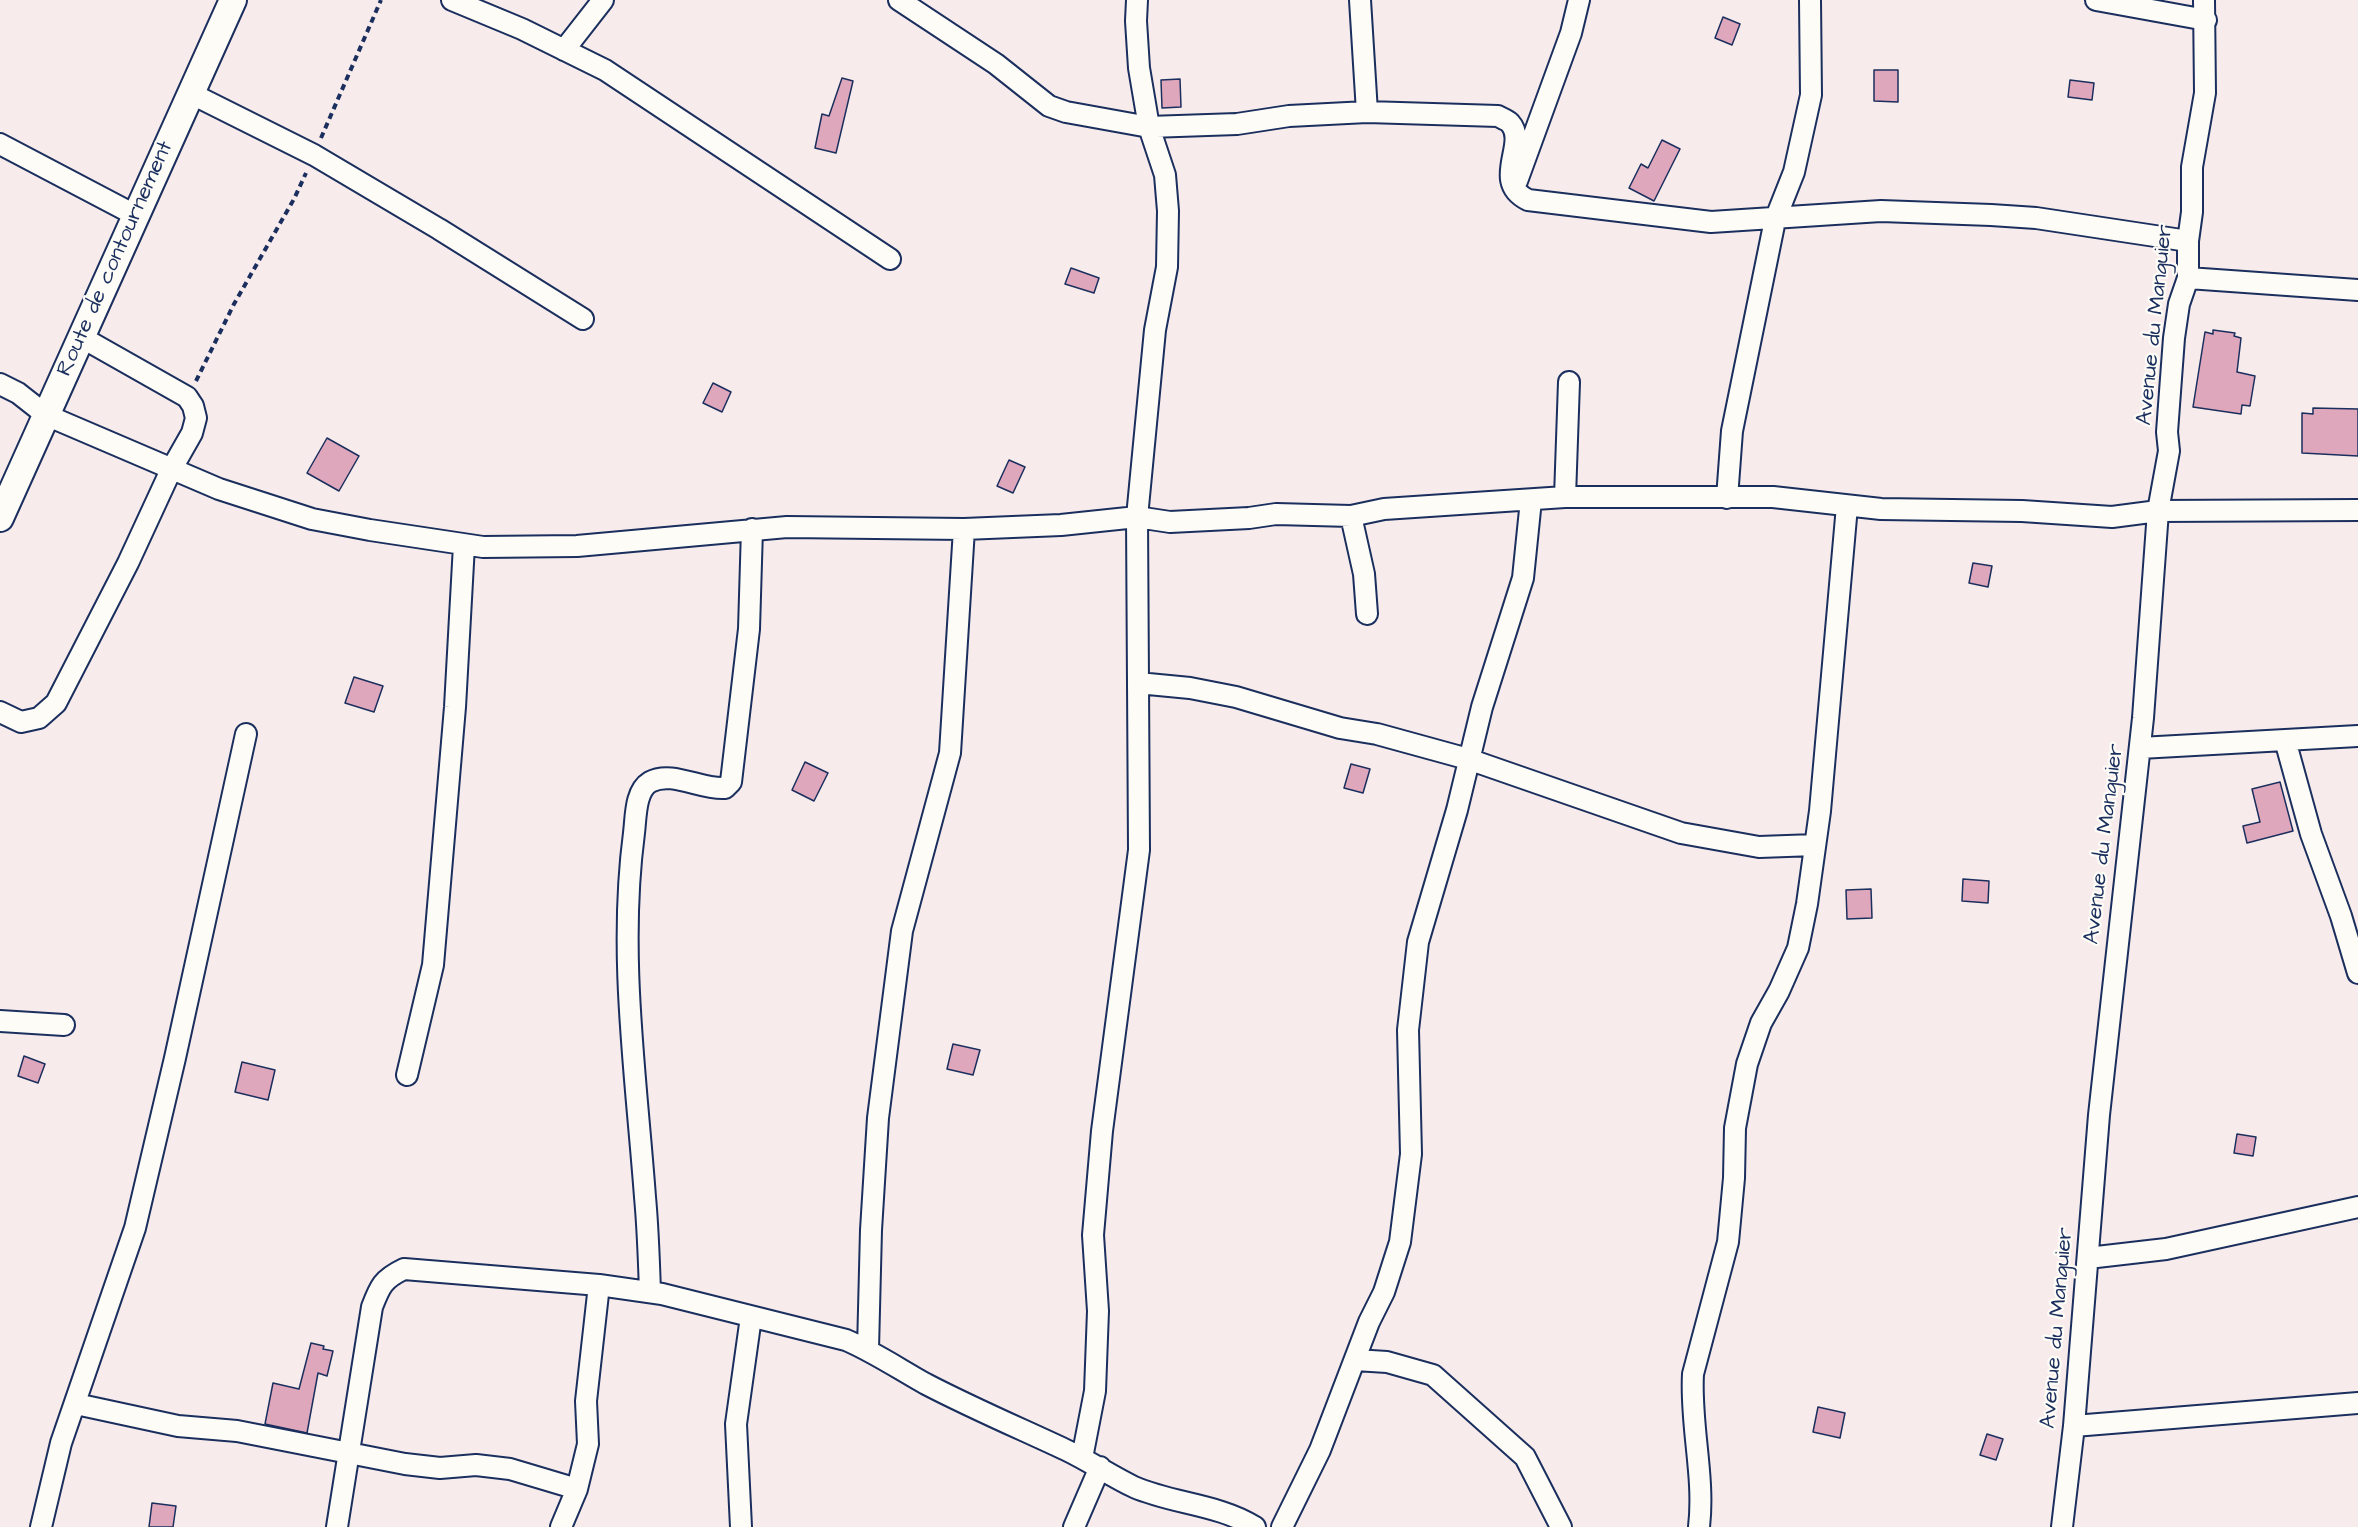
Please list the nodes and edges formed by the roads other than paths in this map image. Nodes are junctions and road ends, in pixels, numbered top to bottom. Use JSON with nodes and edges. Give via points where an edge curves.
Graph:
{"nodes":[{"id":1,"x":233,"y":0,"type":"edge"},
{"id":2,"x":452,"y":0,"type":"edge"},
{"id":3,"x":603,"y":0,"type":"edge"},
{"id":4,"x":899,"y":0,"type":"edge"},
{"id":5,"x":1137,"y":0,"type":"edge"},
{"id":6,"x":1360,"y":0,"type":"edge"},
{"id":7,"x":1579,"y":0,"type":"edge"},
{"id":8,"x":1810,"y":0,"type":"edge"},
{"id":9,"x":2096,"y":0,"type":"edge"},
{"id":10,"x":2204,"y":0,"type":"edge"},
{"id":11,"x":2206,"y":20,"type":"junction"},
{"id":12,"x":564,"y":50,"type":"junction"},
{"id":13,"x":190,"y":93,"type":"junction"},
{"id":14,"x":1367,"y":112,"type":"junction"},
{"id":15,"x":1149,"y":127,"type":"junction"},
{"id":16,"x":0,"y":144,"type":"edge"},
{"id":17,"x":1514,"y":190,"type":"junction"},
{"id":18,"x":135,"y":215,"type":"junction"},
{"id":19,"x":1775,"y":220,"type":"junction"},
{"id":20,"x":2188,"y":241,"type":"junction"},
{"id":21,"x":890,"y":259,"type":"dead end"},
{"id":22,"x":2188,"y":278,"type":"junction"},
{"id":23,"x":2358,"y":290,"type":"edge"},
{"id":24,"x":583,"y":319,"type":"dead end"},
{"id":25,"x":81,"y":337,"type":"junction"},
{"id":26,"x":1569,"y":382,"type":"dead end"},
{"id":27,"x":0,"y":384,"type":"edge"},
{"id":28,"x":46,"y":415,"type":"junction"},
{"id":29,"x":171,"y":470,"type":"junction"},
{"id":30,"x":1565,"y":497,"type":"junction"},
{"id":31,"x":1727,"y":498,"type":"junction"},
{"id":32,"x":1531,"y":500,"type":"junction"},
{"id":33,"x":1847,"y":506,"type":"junction"},
{"id":34,"x":2358,"y":510,"type":"edge"},
{"id":35,"x":2158,"y":512,"type":"junction"},
{"id":36,"x":1351,"y":516,"type":"junction"},
{"id":37,"x":1137,"y":517,"type":"junction"},
{"id":38,"x":0,"y":518,"type":"edge"},
{"id":39,"x":752,"y":529,"type":"junction"},
{"id":40,"x":964,"y":529,"type":"junction"},
{"id":41,"x":464,"y":545,"type":"junction"},
{"id":42,"x":1367,"y":614,"type":"dead end"},
{"id":43,"x":1138,"y":683,"type":"junction"},
{"id":44,"x":0,"y":712,"type":"edge"},
{"id":45,"x":246,"y":734,"type":"dead end"},
{"id":46,"x":2358,"y":736,"type":"edge"},
{"id":47,"x":2285,"y":740,"type":"junction"},
{"id":48,"x":2140,"y":748,"type":"junction"},
{"id":49,"x":1468,"y":759,"type":"junction"},
{"id":50,"x":1815,"y":845,"type":"junction"},
{"id":51,"x":2358,"y":973,"type":"edge"},
{"id":52,"x":0,"y":1021,"type":"edge"},
{"id":53,"x":64,"y":1025,"type":"dead end"},
{"id":54,"x":407,"y":1075,"type":"dead end"},
{"id":55,"x":2358,"y":1208,"type":"edge"},
{"id":56,"x":2088,"y":1258,"type":"junction"},
{"id":57,"x":599,"y":1285,"type":"junction"},
{"id":58,"x":650,"y":1292,"type":"junction"},
{"id":59,"x":751,"y":1317,"type":"junction"},
{"id":60,"x":868,"y":1349,"type":"junction"},
{"id":61,"x":1355,"y":1360,"type":"junction"},
{"id":62,"x":2358,"y":1403,"type":"edge"},
{"id":63,"x":75,"y":1404,"type":"junction"},
{"id":64,"x":2074,"y":1426,"type":"junction"},
{"id":65,"x":349,"y":1454,"type":"junction"},
{"id":66,"x":1082,"y":1458,"type":"junction"},
{"id":67,"x":1100,"y":1467,"type":"junction"},
{"id":68,"x":577,"y":1489,"type":"junction"},
{"id":69,"x":41,"y":1527,"type":"edge"},
{"id":70,"x":337,"y":1527,"type":"edge"},
{"id":71,"x":561,"y":1527,"type":"edge"},
{"id":72,"x":741,"y":1527,"type":"edge"},
{"id":73,"x":1074,"y":1527,"type":"edge"},
{"id":74,"x":1254,"y":1527,"type":"edge"},
{"id":75,"x":1282,"y":1527,"type":"edge"},
{"id":76,"x":1561,"y":1527,"type":"edge"},
{"id":77,"x":1699,"y":1527,"type":"edge"},
{"id":78,"x":2062,"y":1527,"type":"edge"}],
"edges":[{"from":1,"to":13,"type":"street","name":"Route de contournement"},
{"from":2,"to":12,"type":"street"},
{"from":3,"to":12,"type":"street"},
{"from":4,"to":15,"type":"street","via":[[988,58],[1049,106]]},
{"from":5,"to":15,"type":"street","via":[[1139,68]]},
{"from":6,"to":14,"type":"street"},
{"from":7,"to":17,"type":"street","via":[[1571,33]]},
{"from":8,"to":19,"type":"street","via":[[1811,95],[1794,172]]},
{"from":9,"to":11,"type":"street"},
{"from":10,"to":11,"type":"street","name":"Avenue du Manguier"},
{"from":11,"to":20,"type":"street","name":"Avenue du Manguier","via":[[2205,93],[2193,167]]},
{"from":12,"to":21,"type":"street","via":[[605,70]]},
{"from":13,"to":18,"type":"street","name":"Route de contournement"},
{"from":13,"to":24,"type":"street","via":[[314,155]]},
{"from":14,"to":15,"type":"street","via":[[1289,116],[1237,124]]},
{"from":14,"to":17,"type":"street","via":[[1498,116],[1514,129]]},
{"from":15,"to":37,"type":"street","via":[[1165,175],[1167,267],[1155,330]]},
{"from":16,"to":18,"type":"street"},
{"from":17,"to":19,"type":"street","via":[[1528,200],[1645,215],[1711,222]]},
{"from":18,"to":25,"type":"street","name":"Route de contournement"},
{"from":19,"to":20,"type":"street","via":[[1881,211],[1991,215]]},
{"from":19,"to":31,"type":"street","via":[[1732,431]]},
{"from":20,"to":22,"type":"street","name":"Avenue du Manguier"},
{"from":22,"to":23,"type":"street"},
{"from":22,"to":35,"type":"street","name":"Avenue du Manguier","via":[[2174,338],[2169,450]]},
{"from":25,"to":28,"type":"street","name":"Route de contournement"},
{"from":25,"to":29,"type":"street","via":[[187,397],[196,418]]},
{"from":26,"to":30,"type":"street"},
{"from":27,"to":28,"type":"street"},
{"from":28,"to":29,"type":"street"},
{"from":28,"to":38,"type":"street","name":"Route de contournement"},
{"from":29,"to":41,"type":"street","via":[[312,519]]},
{"from":29,"to":44,"type":"street","via":[[56,703],[39,718],[21,722]]},
{"from":30,"to":31,"type":"street"},
{"from":30,"to":32,"type":"street"},
{"from":31,"to":33,"type":"street","via":[[1773,498]]},
{"from":32,"to":36,"type":"street","via":[[1406,507]]},
{"from":32,"to":49,"type":"street","via":[[1523,578]]},
{"from":33,"to":35,"type":"street","via":[[2112,517]]},
{"from":33,"to":50,"type":"street"},
{"from":34,"to":35,"type":"street"},
{"from":35,"to":48,"type":"street","name":"Avenue du Manguier"},
{"from":36,"to":37,"type":"street","via":[[1276,514],[1170,522]]},
{"from":36,"to":42,"type":"street","via":[[1364,574]]},
{"from":37,"to":40,"type":"street"},
{"from":37,"to":43,"type":"street"},
{"from":39,"to":40,"type":"street"},
{"from":39,"to":41,"type":"street","via":[[577,546]]},
{"from":39,"to":58,"type":"street","via":[[749,629],[731,782],[716,789],[664,777],[648,783],[639,796],[630,866],[628,978]]},
{"from":40,"to":60,"type":"street","via":[[950,753],[902,931],[878,1118]]},
{"from":41,"to":54,"type":"street","via":[[433,965]]},
{"from":43,"to":49,"type":"street","via":[[1236,697],[1340,728]]},
{"from":43,"to":66,"type":"street","via":[[1139,850],[1102,1131],[1093,1234],[1098,1311],[1095,1392]]},
{"from":45,"to":63,"type":"street","via":[[135,1228]]},
{"from":46,"to":47,"type":"street"},
{"from":47,"to":48,"type":"street"},
{"from":47,"to":51,"type":"street","via":[[2311,834]]},
{"from":48,"to":56,"type":"street","name":"Avenue du Manguier","via":[[2099,1115]]},
{"from":49,"to":50,"type":"street","via":[[1681,833],[1759,847]]},
{"from":49,"to":61,"type":"street","via":[[1418,942],[1408,1030],[1411,1154],[1400,1242]]},
{"from":50,"to":77,"type":"street","via":[[1798,948],[1761,1023],[1747,1064],[1735,1128],[1728,1242],[1694,1374],[1692,1396],[1702,1503]]},
{"from":52,"to":53,"type":"street"},
{"from":55,"to":56,"type":"street","via":[[2166,1249]]},
{"from":56,"to":64,"type":"street","name":"Avenue du Manguier"},
{"from":57,"to":58,"type":"street"},
{"from":57,"to":65,"type":"street","via":[[404,1269],[387,1277],[372,1307]]},
{"from":57,"to":68,"type":"street","via":[[586,1401],[588,1443]]},
{"from":58,"to":59,"type":"street"},
{"from":59,"to":60,"type":"street"},
{"from":59,"to":72,"type":"street","via":[[736,1424]]},
{"from":60,"to":66,"type":"street","via":[[914,1378]]},
{"from":61,"to":75,"type":"street","via":[[1320,1450]]},
{"from":61,"to":76,"type":"street","via":[[1387,1362],[1433,1375],[1525,1457]]},
{"from":62,"to":64,"type":"street"},
{"from":63,"to":65,"type":"street","via":[[178,1426],[237,1431]]},
{"from":63,"to":69,"type":"street","via":[[61,1443]]},
{"from":64,"to":78,"type":"street","name":"Avenue du Manguier"},
{"from":65,"to":68,"type":"street","via":[[440,1468],[476,1465],[510,1469]]},
{"from":65,"to":70,"type":"street"},
{"from":66,"to":67,"type":"street"},
{"from":67,"to":73,"type":"street"},
{"from":67,"to":74,"type":"street","via":[[1135,1487],[1222,1510]]},
{"from":68,"to":71,"type":"street"}]}
